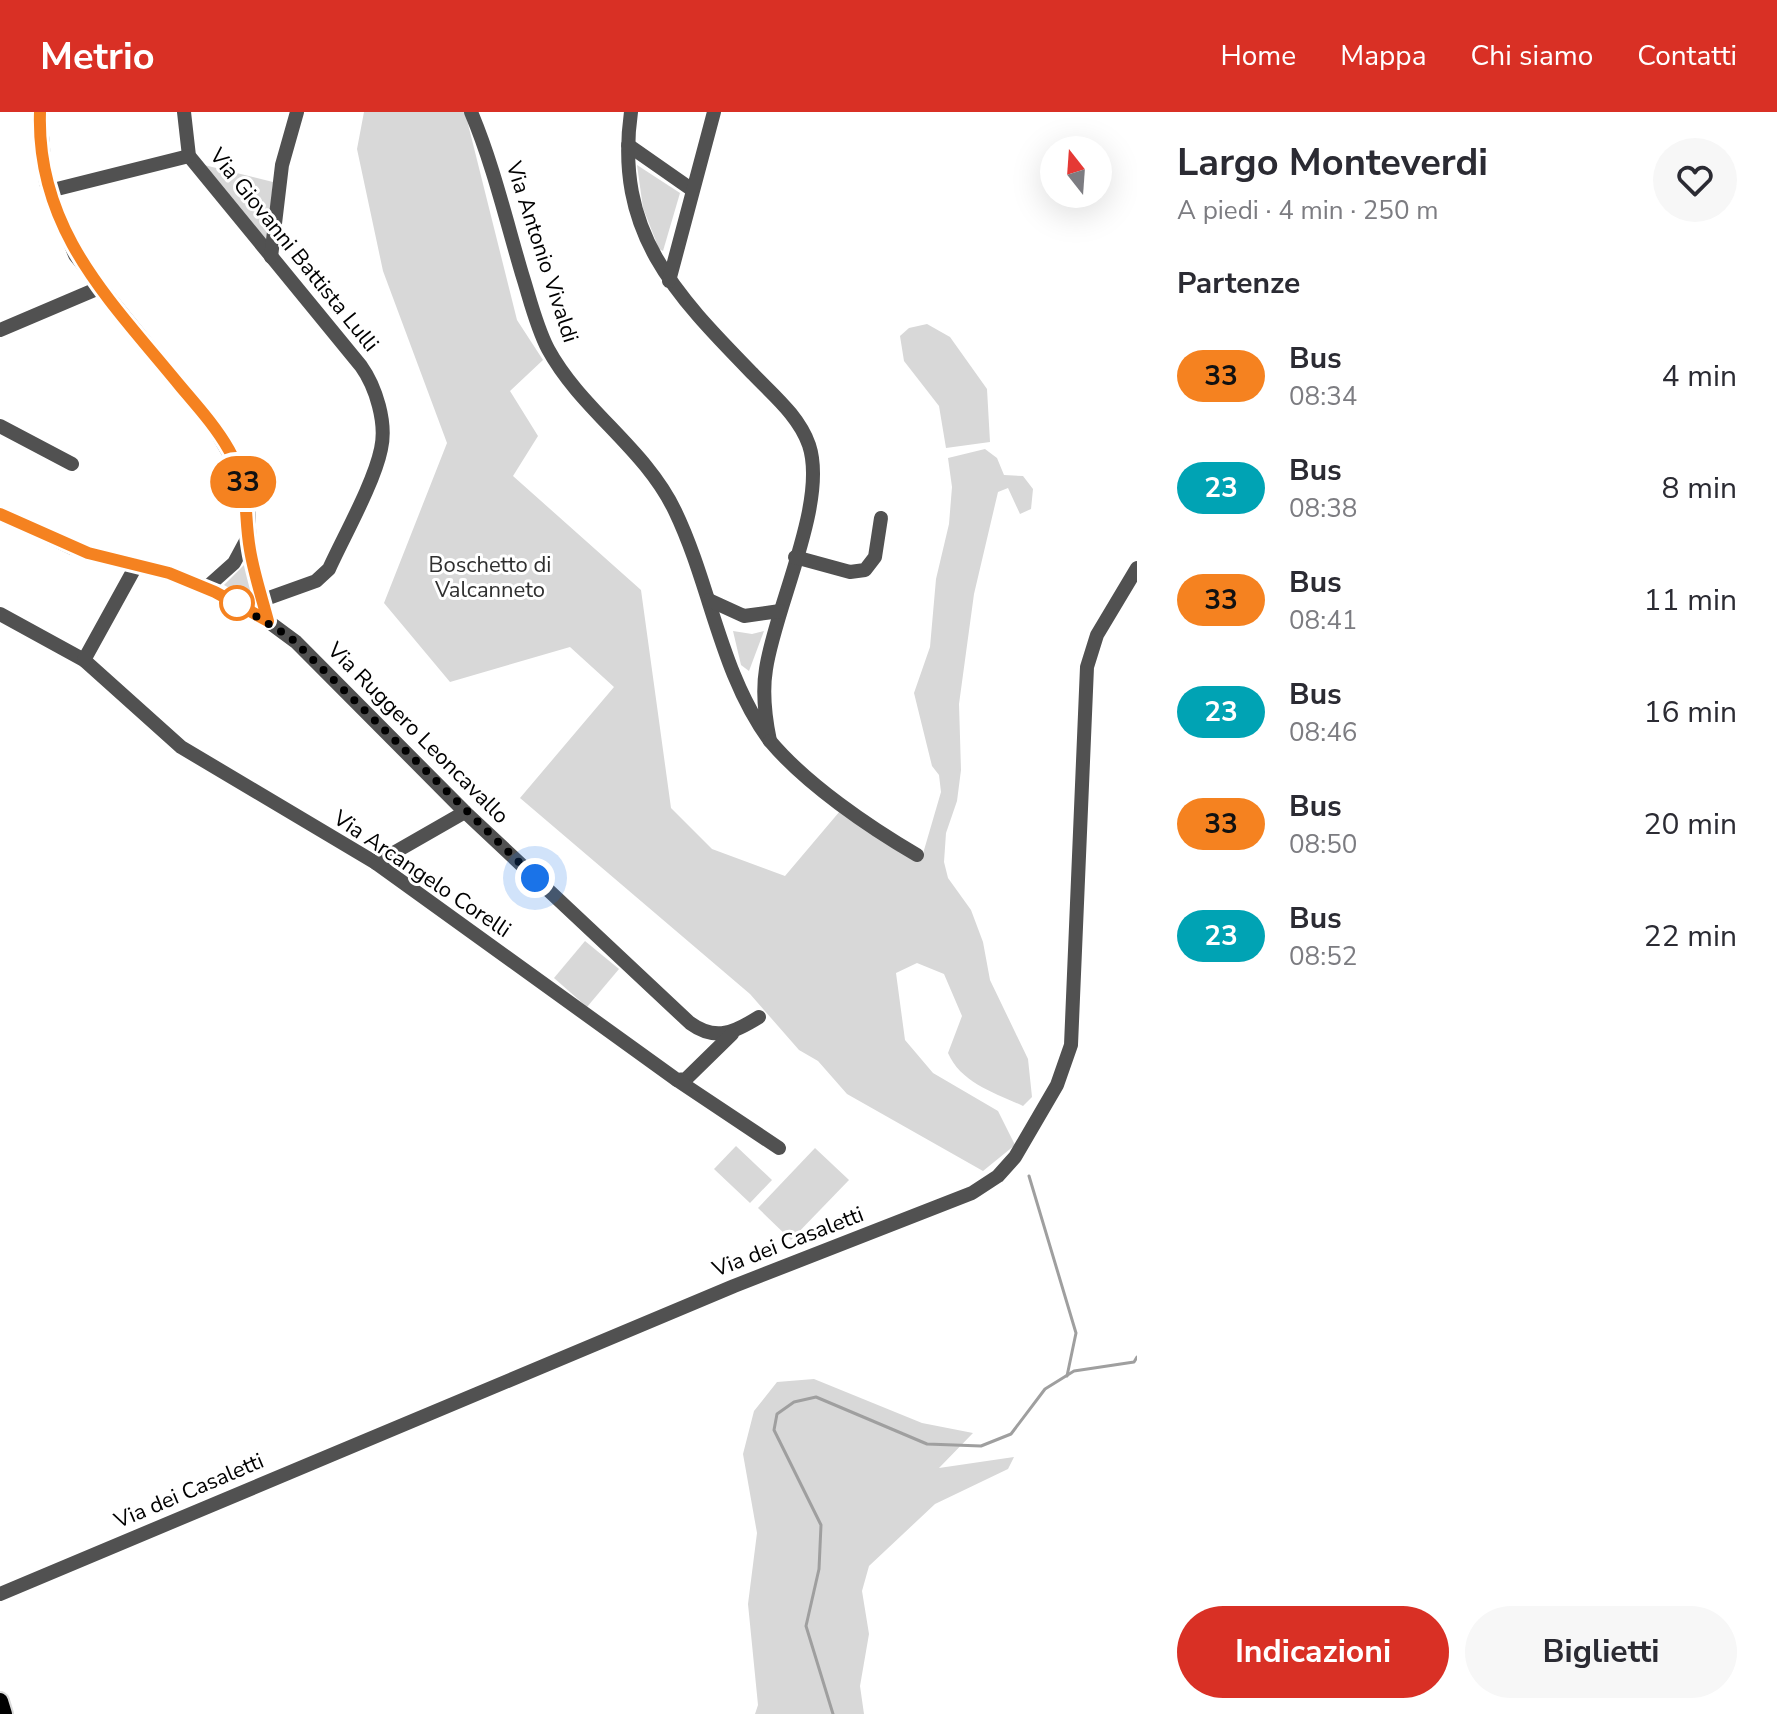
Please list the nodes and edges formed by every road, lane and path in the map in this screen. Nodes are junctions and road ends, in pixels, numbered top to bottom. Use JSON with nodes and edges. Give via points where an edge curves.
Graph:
{"nodes":[{"id":1,"x":40,"y":112,"type":"edge"},
{"id":2,"x":184,"y":112,"type":"edge"},
{"id":3,"x":297,"y":112,"type":"edge"},
{"id":4,"x":471,"y":112,"type":"edge"},
{"id":5,"x":631,"y":112,"type":"edge"},
{"id":6,"x":714,"y":112,"type":"edge"},
{"id":7,"x":628,"y":145,"type":"junction"},
{"id":8,"x":189,"y":156,"type":"junction"},
{"id":9,"x":691,"y":189,"type":"junction"},
{"id":10,"x":49,"y":191,"type":"junction"},
{"id":11,"x":271,"y":257,"type":"junction"},
{"id":12,"x":669,"y":281,"type":"junction"},
{"id":13,"x":99,"y":288,"type":"junction"},
{"id":14,"x":0,"y":330,"type":"edge"},
{"id":15,"x":0,"y":426,"type":"edge"},
{"id":16,"x":72,"y":464,"type":"dead end"},
{"id":17,"x":0,"y":514,"type":"edge"},
{"id":18,"x":881,"y":518,"type":"dead end"},
{"id":19,"x":248,"y":537,"type":"junction"},
{"id":20,"x":795,"y":557,"type":"junction"},
{"id":21,"x":137,"y":564,"type":"junction"},
{"id":22,"x":1137,"y":568,"type":"edge"},
{"id":23,"x":206,"y":588,"type":"junction"},
{"id":24,"x":263,"y":600,"type":"junction"},
{"id":25,"x":709,"y":600,"type":"junction"},
{"id":26,"x":780,"y":611,"type":"junction"},
{"id":27,"x":0,"y":614,"type":"edge"},
{"id":28,"x":268,"y":621,"type":"junction"},
{"id":29,"x":84,"y":660,"type":"junction"},
{"id":30,"x":770,"y":741,"type":"junction"},
{"id":31,"x":465,"y":812,"type":"junction"},
{"id":32,"x":917,"y":855,"type":"dead end"},
{"id":33,"x":376,"y":863,"type":"junction"},
{"id":34,"x":759,"y":1017,"type":"dead end"},
{"id":35,"x":732,"y":1034,"type":"junction"},
{"id":36,"x":677,"y":1080,"type":"junction"},
{"id":37,"x":779,"y":1148,"type":"dead end"},
{"id":38,"x":0,"y":1594,"type":"edge"},
{"id":39,"x":0,"y":1701,"type":"edge"},
{"id":40,"x":4,"y":1714,"type":"edge"}],
"edges":[{"from":1,"to":10,"type":"street"},
{"from":2,"to":8,"type":"street","name":"Via Giovanni Battista Lulli"},
{"from":3,"to":11,"type":"street","via":[[282,165]]},
{"from":4,"to":25,"type":"street","name":"Via Antonio Vivaldi","via":[[546,345],[572,384],[662,487]]},
{"from":5,"to":7,"type":"street"},
{"from":6,"to":9,"type":"street"},
{"from":7,"to":9,"type":"street"},
{"from":7,"to":12,"type":"street","via":[[635,213]]},
{"from":8,"to":10,"type":"street"},
{"from":8,"to":11,"type":"street","name":"Via Giovanni Battista Lulli"},
{"from":9,"to":12,"type":"street"},
{"from":10,"to":13,"type":"street","via":[[72,248]]},
{"from":11,"to":24,"type":"street","name":"Via Giovanni Battista Lulli","via":[[370,380],[382,441],[327,572]]},
{"from":12,"to":20,"type":"street","via":[[785,407],[806,437],[813,487]]},
{"from":13,"to":14,"type":"street"},
{"from":13,"to":19,"type":"street","via":[[222,439],[245,489]]},
{"from":15,"to":16,"type":"street"},
{"from":17,"to":21,"type":"street","name":"Via Ruggero Leoncavallo","via":[[60,543]]},
{"from":18,"to":20,"type":"street","via":[[875,557],[865,570],[850,572]]},
{"from":19,"to":23,"type":"street","via":[[234,563]]},
{"from":19,"to":24,"type":"street"},
{"from":20,"to":26,"type":"street"},
{"from":21,"to":23,"type":"street","name":"Via Ruggero Leoncavallo"},
{"from":21,"to":29,"type":"street"},
{"from":22,"to":38,"type":"street","name":"Via dei Casaletti","via":[[1097,635],[1087,667],[1069,1053],[1049,1101],[1006,1170],[956,1200],[720,1292]]},
{"from":23,"to":28,"type":"street","name":"Via Ruggero Leoncavallo"},
{"from":24,"to":28,"type":"street"},
{"from":25,"to":26,"type":"street","via":[[744,616]]},
{"from":25,"to":30,"type":"street","name":"Via Antonio Vivaldi","via":[[735,680]]},
{"from":26,"to":30,"type":"street","via":[[764,682]]},
{"from":27,"to":29,"type":"street","name":"Via Arcangelo Corelli"},
{"from":28,"to":31,"type":"street","name":"Via Ruggero Leoncavallo","via":[[300,646]]},
{"from":29,"to":33,"type":"street","name":"Via Arcangelo Corelli","via":[[186,750]]},
{"from":30,"to":32,"type":"street","via":[[856,814]]},
{"from":31,"to":33,"type":"street"},
{"from":31,"to":35,"type":"street","name":"Via Ruggero Leoncavallo","via":[[690,1023]]},
{"from":33,"to":36,"type":"street","name":"Via Arcangelo Corelli"},
{"from":34,"to":35,"type":"street"},
{"from":35,"to":36,"type":"street","via":[[686,1079]]},
{"from":36,"to":37,"type":"street","name":"Via Arcangelo Corelli"},
{"from":39,"to":40,"type":"main road"}]}
